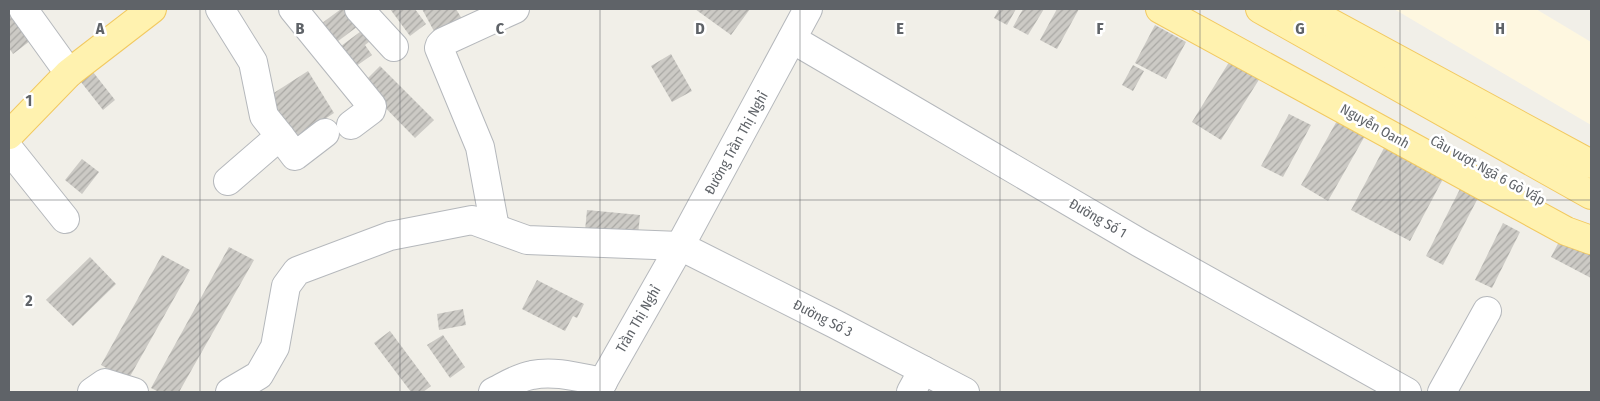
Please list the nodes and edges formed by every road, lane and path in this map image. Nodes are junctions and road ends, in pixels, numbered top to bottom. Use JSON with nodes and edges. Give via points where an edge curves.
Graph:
{"nodes":[{"id":1,"x":23,"y":9,"type":"edge"},
{"id":2,"x":152,"y":9,"type":"edge"},
{"id":3,"x":220,"y":9,"type":"edge"},
{"id":4,"x":293,"y":9,"type":"edge"},
{"id":5,"x":359,"y":9,"type":"edge"},
{"id":6,"x":514,"y":9,"type":"edge"},
{"id":7,"x":808,"y":9,"type":"edge"},
{"id":8,"x":1160,"y":9,"type":"edge"},
{"id":9,"x":1195,"y":9,"type":"edge"},
{"id":10,"x":1260,"y":9,"type":"edge"},
{"id":11,"x":1305,"y":9,"type":"edge"},
{"id":12,"x":792,"y":39,"type":"junction"},
{"id":13,"x":394,"y":46,"type":"dead end"},
{"id":14,"x":69,"y":73,"type":"junction"},
{"id":15,"x":351,"y":125,"type":"dead end"},
{"id":16,"x":325,"y":133,"type":"dead end"},
{"id":17,"x":9,"y":135,"type":"edge"},
{"id":18,"x":280,"y":136,"type":"junction"},
{"id":19,"x":9,"y":149,"type":"edge"},
{"id":20,"x":1591,"y":164,"type":"edge"},
{"id":21,"x":228,"y":181,"type":"dead end"},
{"id":22,"x":1588,"y":194,"type":"edge"},
{"id":23,"x":65,"y":219,"type":"dead end"},
{"id":24,"x":1582,"y":222,"type":"edge"},
{"id":25,"x":495,"y":228,"type":"junction"},
{"id":26,"x":1591,"y":240,"type":"edge"},
{"id":27,"x":680,"y":246,"type":"junction"},
{"id":28,"x":1487,"y":311,"type":"dead end"},
{"id":29,"x":917,"y":381,"type":"edge"},
{"id":30,"x":264,"y":383,"type":"edge"},
{"id":31,"x":600,"y":387,"type":"edge"},
{"id":32,"x":92,"y":392,"type":"edge"},
{"id":33,"x":134,"y":392,"type":"edge"},
{"id":34,"x":230,"y":392,"type":"edge"},
{"id":35,"x":493,"y":392,"type":"edge"},
{"id":36,"x":965,"y":392,"type":"edge"},
{"id":37,"x":1407,"y":392,"type":"edge"},
{"id":38,"x":1442,"y":392,"type":"edge"}],
"edges":[{"from":1,"to":14,"type":"street"},
{"from":2,"to":14,"type":"main road"},
{"from":3,"to":18,"type":"street","via":[[253,62],[264,116]]},
{"from":4,"to":15,"type":"street","via":[[372,106],[372,110]]},
{"from":5,"to":13,"type":"street"},
{"from":6,"to":25,"type":"street","via":[[440,45],[480,147]]},
{"from":7,"to":12,"type":"street"},
{"from":8,"to":26,"type":"main road","name":"Nguyễn Oanh","via":[[1566,231]]},
{"from":9,"to":24,"type":"main road","name":"Cầu vượt Ngã 6 Gò Vấp"},
{"from":10,"to":22,"type":"main road","name":"Cầu vượt Ngã 6 Gò Vấp"},
{"from":11,"to":20,"type":"main road"},
{"from":12,"to":27,"type":"street","name":"Đường Trần Thị Nghỉ"},
{"from":12,"to":37,"type":"street","name":"Đường Số 1","via":[[1140,243]]},
{"from":14,"to":17,"type":"main road"},
{"from":16,"to":18,"type":"street","via":[[296,156]]},
{"from":18,"to":21,"type":"street"},
{"from":19,"to":23,"type":"street"},
{"from":25,"to":27,"type":"street","via":[[526,240]]},
{"from":25,"to":30,"type":"street","via":[[472,220],[390,236],[297,271],[286,286],[275,347]]},
{"from":27,"to":29,"type":"street","name":"Đường Số 3"},
{"from":27,"to":31,"type":"street","name":"Trần Thị Nghỉ"},
{"from":28,"to":38,"type":"street"},
{"from":29,"to":36,"type":"street","name":"Đường Số 3"},
{"from":30,"to":34,"type":"street"},
{"from":31,"to":35,"type":"street","via":[[550,374],[532,375]]},
{"from":32,"to":33,"type":"street","via":[[105,383]]}]}
